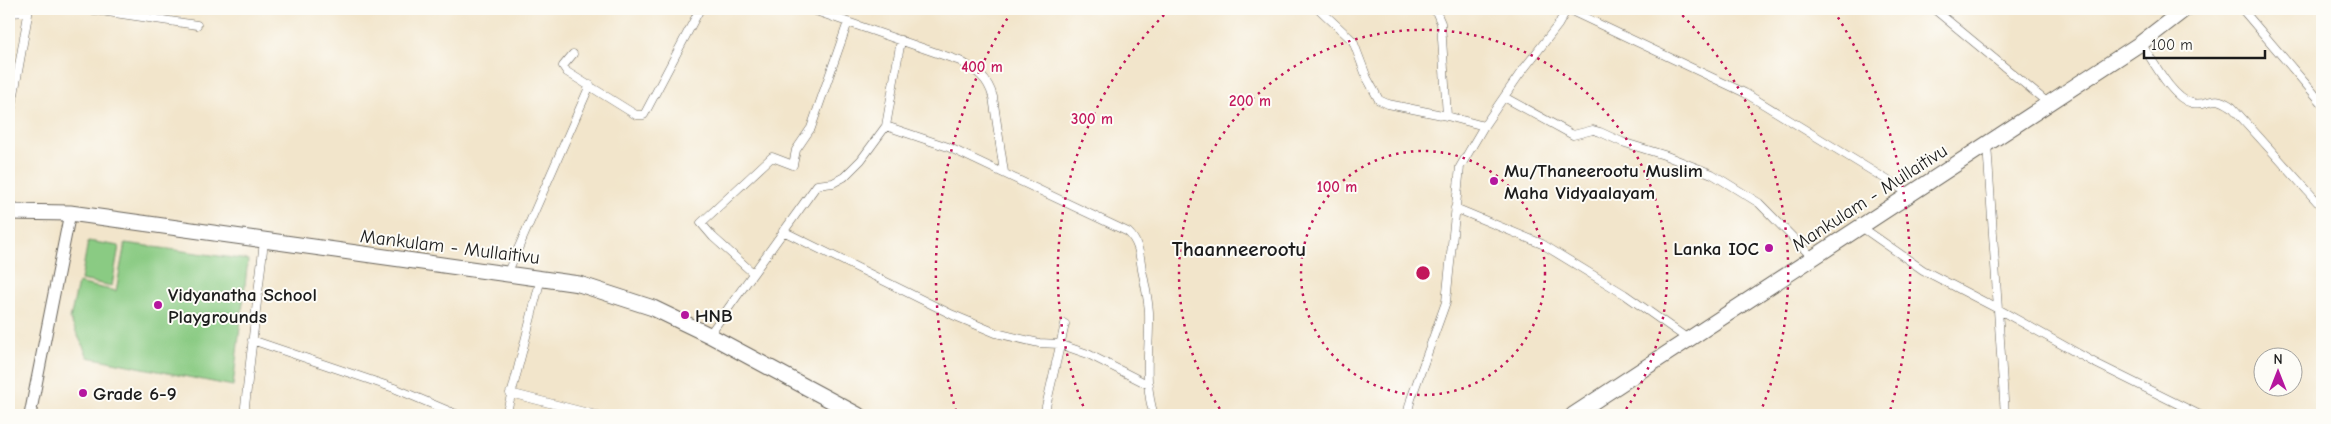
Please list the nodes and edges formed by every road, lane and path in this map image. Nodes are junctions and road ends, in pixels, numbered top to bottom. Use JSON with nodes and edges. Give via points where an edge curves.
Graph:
{"nodes":[{"id":1,"x":87,"y":9,"type":"edge"},
{"id":2,"x":700,"y":9,"type":"edge"},
{"id":3,"x":810,"y":9,"type":"edge"},
{"id":4,"x":1319,"y":9,"type":"edge"},
{"id":5,"x":1438,"y":9,"type":"edge"},
{"id":6,"x":1934,"y":9,"type":"edge"},
{"id":7,"x":2242,"y":9,"type":"edge"},
{"id":8,"x":28,"y":10,"type":"edge"},
{"id":9,"x":2182,"y":10,"type":"edge"},
{"id":10,"x":9,"y":13,"type":"edge"},
{"id":11,"x":848,"y":22,"type":"junction"},
{"id":12,"x":198,"y":25,"type":"dead end"},
{"id":13,"x":901,"y":40,"type":"junction"},
{"id":14,"x":2141,"y":43,"type":"junction"},
{"id":15,"x":572,"y":54,"type":"dead end"},
{"id":16,"x":590,"y":85,"type":"junction"},
{"id":17,"x":1504,"y":97,"type":"junction"},
{"id":18,"x":2048,"y":103,"type":"junction"},
{"id":19,"x":2322,"y":103,"type":"edge"},
{"id":20,"x":1448,"y":116,"type":"junction"},
{"id":21,"x":9,"y":123,"type":"edge"},
{"id":22,"x":886,"y":126,"type":"junction"},
{"id":23,"x":1484,"y":126,"type":"junction"},
{"id":24,"x":1987,"y":144,"type":"junction"},
{"id":25,"x":1004,"y":172,"type":"junction"},
{"id":26,"x":1910,"y":194,"type":"junction"},
{"id":27,"x":2322,"y":207,"type":"edge"},
{"id":28,"x":1455,"y":208,"type":"junction"},
{"id":29,"x":9,"y":212,"type":"edge"},
{"id":30,"x":70,"y":213,"type":"junction"},
{"id":31,"x":1860,"y":226,"type":"junction"},
{"id":32,"x":783,"y":231,"type":"junction"},
{"id":33,"x":264,"y":241,"type":"junction"},
{"id":34,"x":1812,"y":257,"type":"junction"},
{"id":35,"x":754,"y":273,"type":"junction"},
{"id":36,"x":507,"y":274,"type":"junction"},
{"id":37,"x":541,"y":278,"type":"junction"},
{"id":38,"x":1996,"y":308,"type":"junction"},
{"id":39,"x":1065,"y":324,"type":"dead end"},
{"id":40,"x":709,"y":335,"type":"junction"},
{"id":41,"x":1688,"y":339,"type":"junction"},
{"id":42,"x":252,"y":340,"type":"junction"},
{"id":43,"x":1059,"y":344,"type":"junction"},
{"id":44,"x":1149,"y":385,"type":"junction"},
{"id":45,"x":510,"y":393,"type":"junction"},
{"id":46,"x":30,"y":415,"type":"edge"},
{"id":47,"x":244,"y":415,"type":"edge"},
{"id":48,"x":458,"y":415,"type":"edge"},
{"id":49,"x":506,"y":415,"type":"edge"},
{"id":50,"x":596,"y":415,"type":"edge"},
{"id":51,"x":858,"y":415,"type":"edge"},
{"id":52,"x":1044,"y":415,"type":"edge"},
{"id":53,"x":1154,"y":415,"type":"edge"},
{"id":54,"x":1407,"y":415,"type":"edge"},
{"id":55,"x":1573,"y":415,"type":"edge"},
{"id":56,"x":2005,"y":415,"type":"edge"},
{"id":57,"x":2200,"y":415,"type":"edge"}],
"edges":[{"from":1,"to":12,"type":"street"},
{"from":2,"to":16,"type":"street","via":[[644,115],[636,115]]},
{"from":3,"to":11,"type":"street"},
{"from":4,"to":20,"type":"street","via":[[1353,42],[1379,100]]},
{"from":5,"to":20,"type":"street"},
{"from":6,"to":18,"type":"street"},
{"from":7,"to":19,"type":"street"},
{"from":8,"to":10,"type":"street"},
{"from":8,"to":21,"type":"street"},
{"from":9,"to":14,"type":"highway","name":"Mankulam - Mullaitivu"},
{"from":11,"to":13,"type":"street"},
{"from":11,"to":35,"type":"street","via":[[811,128],[796,150],[793,165],[772,157],[701,223]]},
{"from":13,"to":22,"type":"street"},
{"from":13,"to":25,"type":"street","via":[[960,61],[981,74],[990,85]]},
{"from":14,"to":18,"type":"highway","name":"Mankulam - Mullaitivu"},
{"from":14,"to":27,"type":"street","via":[[2179,98],[2192,103],[2222,100],[2232,107]]},
{"from":15,"to":16,"type":"street","via":[[563,66],[566,72]]},
{"from":16,"to":36,"type":"street"},
{"from":17,"to":23,"type":"street"},
{"from":17,"to":26,"type":"street","via":[[1558,26],[1567,9],[1745,94]]},
{"from":17,"to":34,"type":"street","via":[[1573,135],[1594,130],[1712,174],[1759,203]]},
{"from":18,"to":24,"type":"highway","name":"Mankulam - Mullaitivu"},
{"from":20,"to":23,"type":"street"},
{"from":22,"to":25,"type":"street","via":[[948,146]]},
{"from":22,"to":32,"type":"street","via":[[844,177],[833,183],[817,184]]},
{"from":23,"to":28,"type":"street","via":[[1460,167]]},
{"from":24,"to":26,"type":"highway","name":"Mankulam - Mullaitivu"},
{"from":24,"to":38,"type":"street"},
{"from":25,"to":44,"type":"street","via":[[1128,232],[1134,238],[1149,310]]},
{"from":26,"to":31,"type":"highway","name":"Mankulam - Mullaitivu"},
{"from":28,"to":41,"type":"street","via":[[1542,244],[1624,294]]},
{"from":28,"to":54,"type":"street","via":[[1446,302]]},
{"from":29,"to":30,"type":"highway","name":"Mankulam - Mullaitivu"},
{"from":30,"to":33,"type":"highway","name":"Mankulam - Mullaitivu"},
{"from":30,"to":46,"type":"street"},
{"from":31,"to":34,"type":"highway","name":"Mankulam - Mullaitivu"},
{"from":31,"to":38,"type":"street","via":[[1923,270]]},
{"from":32,"to":35,"type":"street"},
{"from":32,"to":43,"type":"street","via":[[952,315],[996,333]]},
{"from":33,"to":36,"type":"highway","name":"Mankulam - Mullaitivu"},
{"from":33,"to":42,"type":"street"},
{"from":34,"to":41,"type":"highway","name":"Mankulam - Mullaitivu"},
{"from":35,"to":40,"type":"street"},
{"from":36,"to":37,"type":"highway","name":"Mankulam - Mullaitivu"},
{"from":37,"to":40,"type":"highway","name":"Mankulam - Mullaitivu","via":[[578,284],[618,296],[653,308]]},
{"from":37,"to":45,"type":"street"},
{"from":38,"to":56,"type":"street"},
{"from":38,"to":57,"type":"street","via":[[2095,363]]},
{"from":39,"to":43,"type":"street"},
{"from":40,"to":51,"type":"highway","name":"Mankulam - Mullaitivu"},
{"from":41,"to":55,"type":"highway","name":"Mankulam - Mullaitivu"},
{"from":42,"to":47,"type":"street"},
{"from":42,"to":48,"type":"street","via":[[394,388]]},
{"from":43,"to":44,"type":"street","via":[[1088,354]]},
{"from":43,"to":52,"type":"street"},
{"from":44,"to":53,"type":"street"},
{"from":45,"to":49,"type":"street"},
{"from":45,"to":50,"type":"street"}]}
